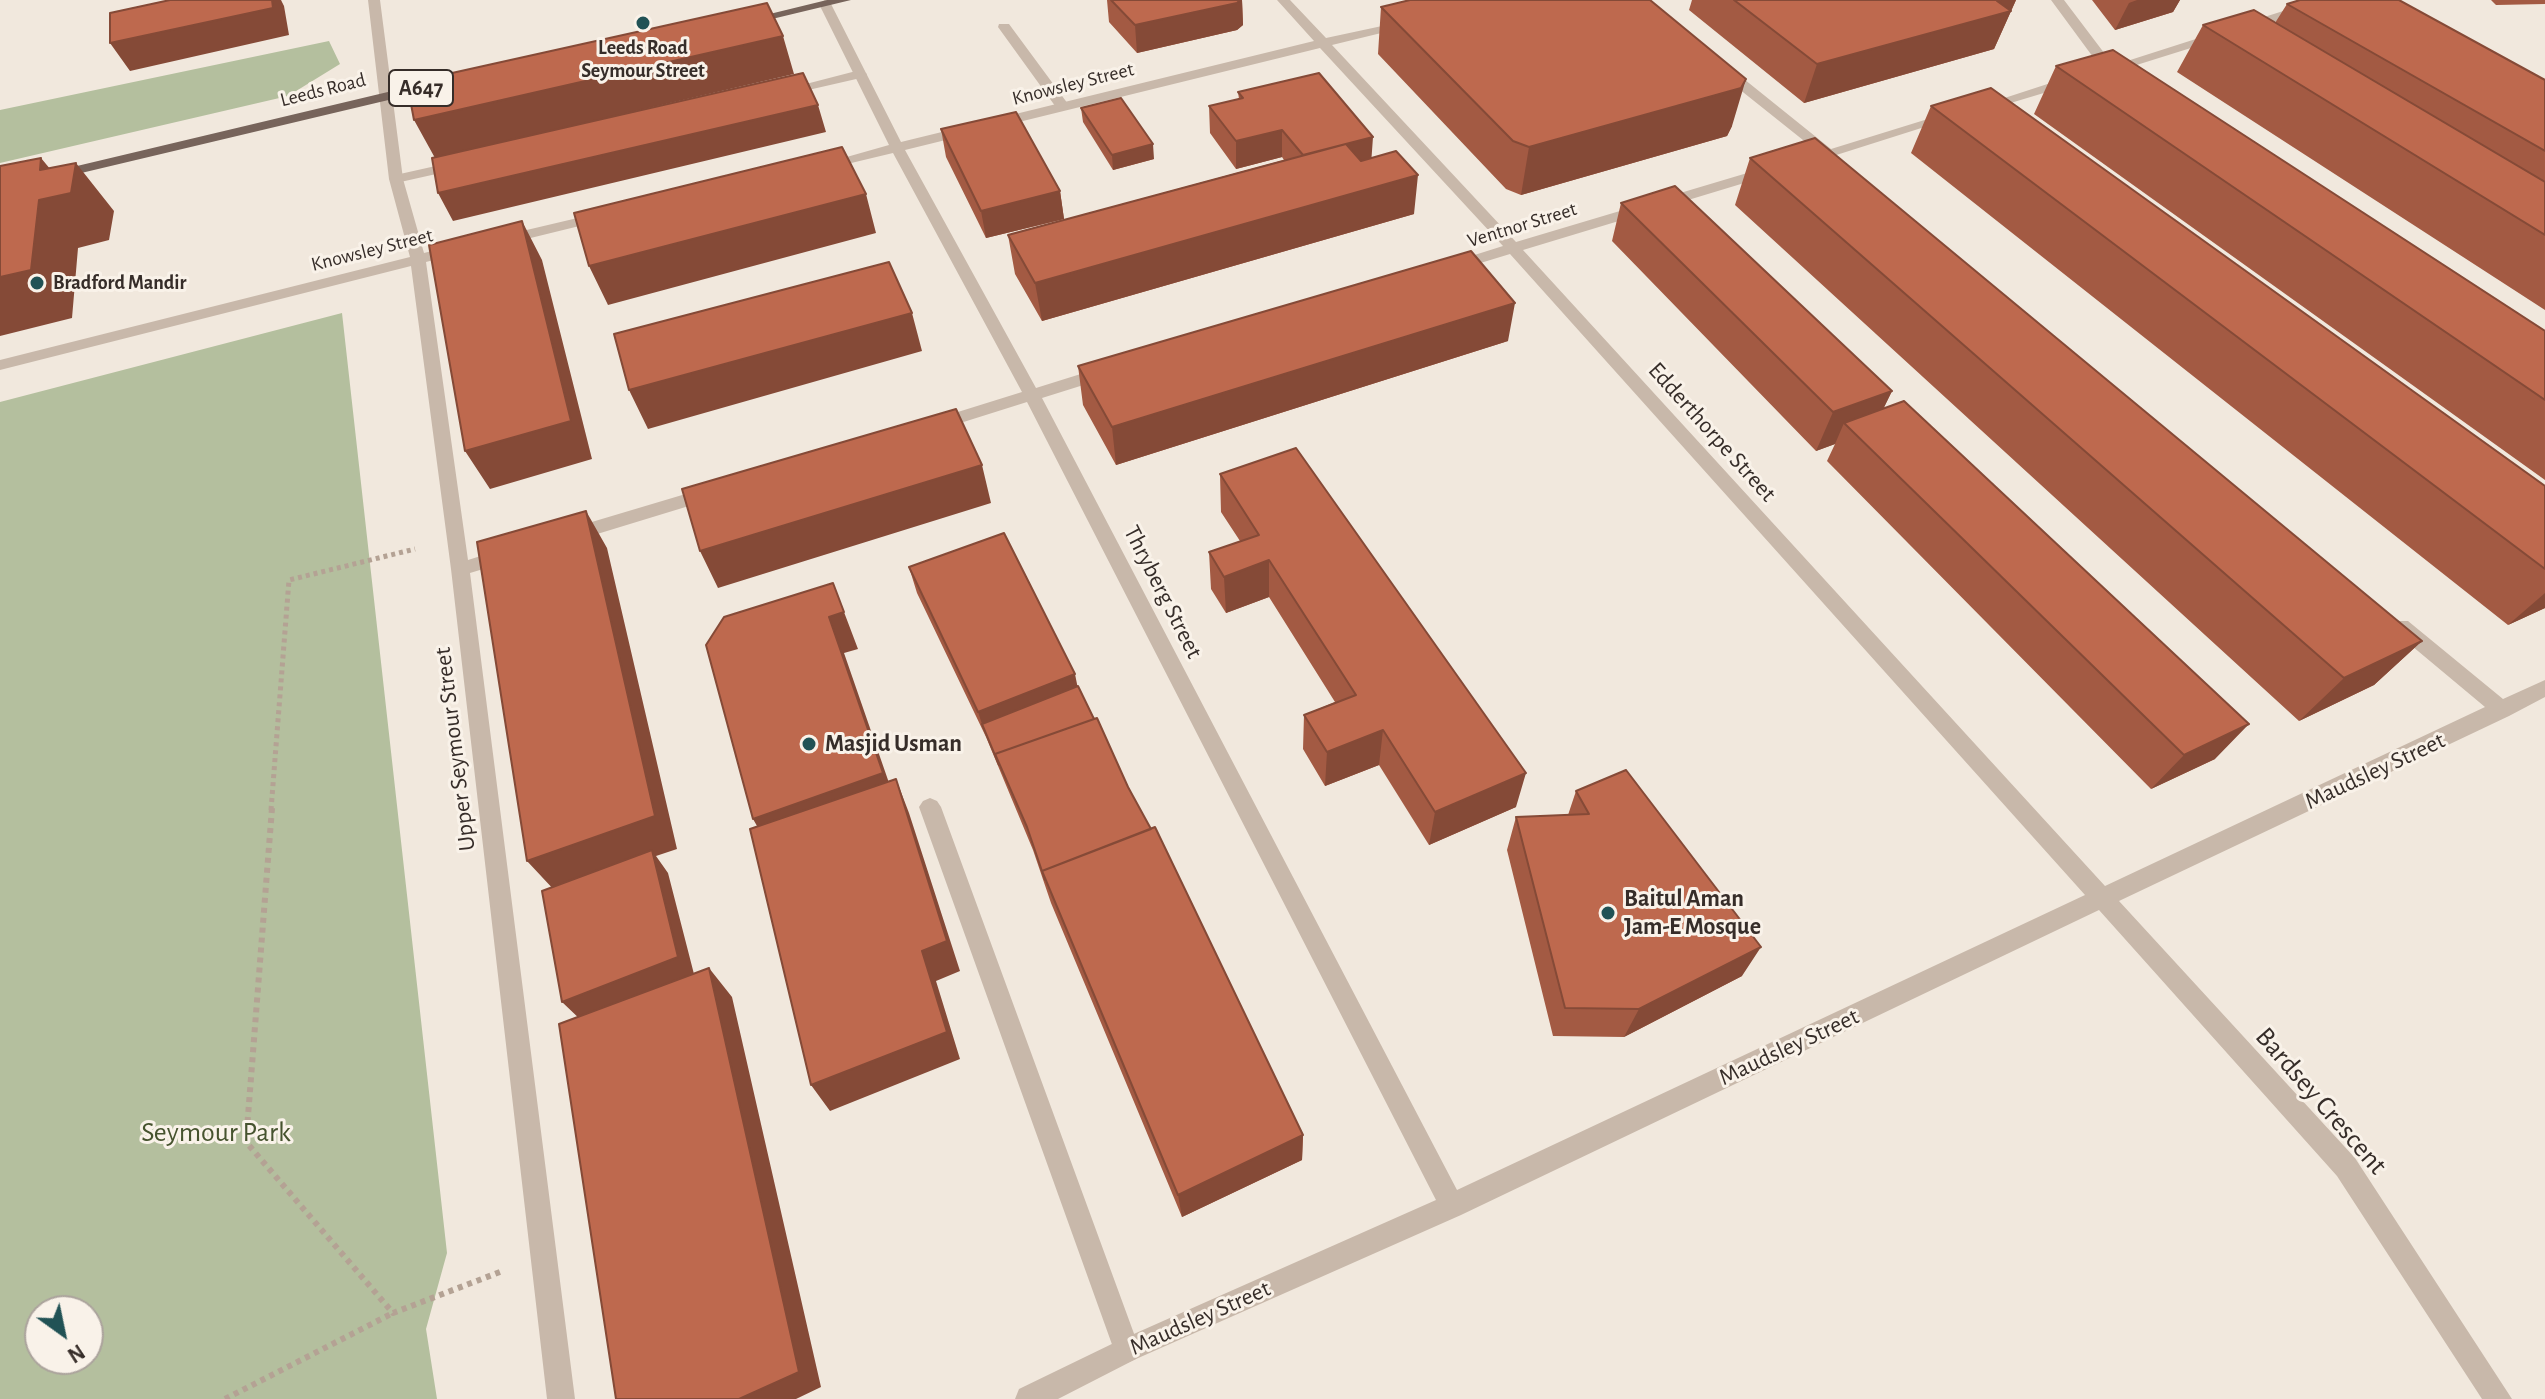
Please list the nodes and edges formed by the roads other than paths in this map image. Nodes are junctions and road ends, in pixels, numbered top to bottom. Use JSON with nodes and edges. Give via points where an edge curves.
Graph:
{"nodes":[{"id":1,"x":374,"y":0,"type":"edge"},
{"id":2,"x":845,"y":0,"type":"edge"},
{"id":3,"x":1283,"y":0,"type":"edge"},
{"id":4,"x":2057,"y":0,"type":"edge"},
{"id":5,"x":2319,"y":3,"type":"edge"},
{"id":6,"x":825,"y":4,"type":"junction"},
{"id":7,"x":1427,"y":18,"type":"edge"},
{"id":8,"x":732,"y":24,"type":"edge"},
{"id":9,"x":1004,"y":27,"type":"dead end"},
{"id":10,"x":1323,"y":43,"type":"junction"},
{"id":11,"x":1707,"y":58,"type":"edge"},
{"id":12,"x":2115,"y":73,"type":"junction"},
{"id":13,"x":860,"y":74,"type":"junction"},
{"id":14,"x":450,"y":82,"type":"edge"},
{"id":15,"x":388,"y":95,"type":"junction"},
{"id":16,"x":767,"y":95,"type":"edge"},
{"id":17,"x":1063,"y":107,"type":"junction"},
{"id":18,"x":897,"y":148,"type":"junction"},
{"id":19,"x":1835,"y":158,"type":"junction"},
{"id":20,"x":474,"y":161,"type":"edge"},
{"id":21,"x":804,"y":170,"type":"edge"},
{"id":22,"x":47,"y":177,"type":"edge"},
{"id":23,"x":396,"y":179,"type":"junction"},
{"id":24,"x":619,"y":213,"type":"edge"},
{"id":25,"x":1513,"y":248,"type":"junction"},
{"id":26,"x":418,"y":259,"type":"junction"},
{"id":27,"x":1438,"y":271,"type":"edge"},
{"id":28,"x":0,"y":365,"type":"edge"},
{"id":29,"x":1122,"y":368,"type":"edge"},
{"id":30,"x":1032,"y":395,"type":"junction"},
{"id":31,"x":911,"y":432,"type":"edge"},
{"id":32,"x":731,"y":487,"type":"edge"},
{"id":33,"x":551,"y":542,"type":"edge"},
{"id":34,"x":520,"y":551,"type":"edge"},
{"id":35,"x":460,"y":569,"type":"junction"},
{"id":36,"x":2392,"y":619,"type":"edge"},
{"id":37,"x":2545,"y":688,"type":"edge"},
{"id":38,"x":2502,"y":710,"type":"junction"},
{"id":39,"x":930,"y":807,"type":"dead end"},
{"id":40,"x":2101,"y":900,"type":"junction"},
{"id":41,"x":1452,"y":1206,"type":"junction"},
{"id":42,"x":1127,"y":1350,"type":"junction"},
{"id":43,"x":561,"y":1399,"type":"edge"},
{"id":44,"x":1029,"y":1399,"type":"edge"},
{"id":45,"x":2498,"y":1399,"type":"edge"}],
"edges":[{"from":1,"to":15,"type":"street","name":"Upper Seymour Street"},
{"from":2,"to":6,"type":"main road"},
{"from":3,"to":10,"type":"street","name":"Edderthorpe Street"},
{"from":4,"to":12,"type":"street"},
{"from":5,"to":12,"type":"street","name":"Ventnor Street"},
{"from":6,"to":8,"type":"main road"},
{"from":6,"to":13,"type":"street","name":"Thryberg Street"},
{"from":7,"to":10,"type":"street","name":"Knowsley Street"},
{"from":9,"to":17,"type":"street"},
{"from":10,"to":17,"type":"street","name":"Knowsley Street"},
{"from":10,"to":25,"type":"street","name":"Edderthorpe Street"},
{"from":11,"to":19,"type":"street"},
{"from":12,"to":19,"type":"street","name":"Ventnor Street"},
{"from":13,"to":16,"type":"street"},
{"from":13,"to":18,"type":"street","name":"Thryberg Street"},
{"from":14,"to":15,"type":"main road","name":"Leeds Road","number":"A647"},
{"from":15,"to":22,"type":"main road","name":"Leeds Road","number":"A647"},
{"from":15,"to":23,"type":"street","name":"Upper Seymour Street"},
{"from":17,"to":18,"type":"street","name":"Knowsley Street"},
{"from":18,"to":21,"type":"street","name":"Knowsley Street"},
{"from":18,"to":30,"type":"street","name":"Thryberg Street"},
{"from":19,"to":25,"type":"street","name":"Ventnor Street","via":[[1791,165]]},
{"from":20,"to":23,"type":"street"},
{"from":23,"to":26,"type":"street","name":"Upper Seymour Street"},
{"from":24,"to":26,"type":"street","name":"Knowsley Street"},
{"from":25,"to":27,"type":"street","name":"Ventnor Street"},
{"from":25,"to":40,"type":"street","name":"Edderthorpe Street"},
{"from":26,"to":28,"type":"street","name":"Knowsley Street"},
{"from":26,"to":35,"type":"street","name":"Upper Seymour Street"},
{"from":29,"to":30,"type":"street"},
{"from":30,"to":31,"type":"street"},
{"from":30,"to":41,"type":"street","name":"Thryberg Street"},
{"from":32,"to":33,"type":"street"},
{"from":34,"to":35,"type":"street"},
{"from":35,"to":43,"type":"street","name":"Upper Seymour Street"},
{"from":36,"to":38,"type":"street"},
{"from":37,"to":38,"type":"street","name":"Maudsley Street"},
{"from":38,"to":40,"type":"street","name":"Maudsley Street"},
{"from":39,"to":42,"type":"street"},
{"from":40,"to":41,"type":"street","name":"Maudsley Street"},
{"from":40,"to":45,"type":"street","name":"Bardsey Crescent","via":[[2346,1167]]},
{"from":41,"to":42,"type":"street","name":"Maudsley Street"},
{"from":42,"to":44,"type":"street","name":"Maudsley Street"}]}
